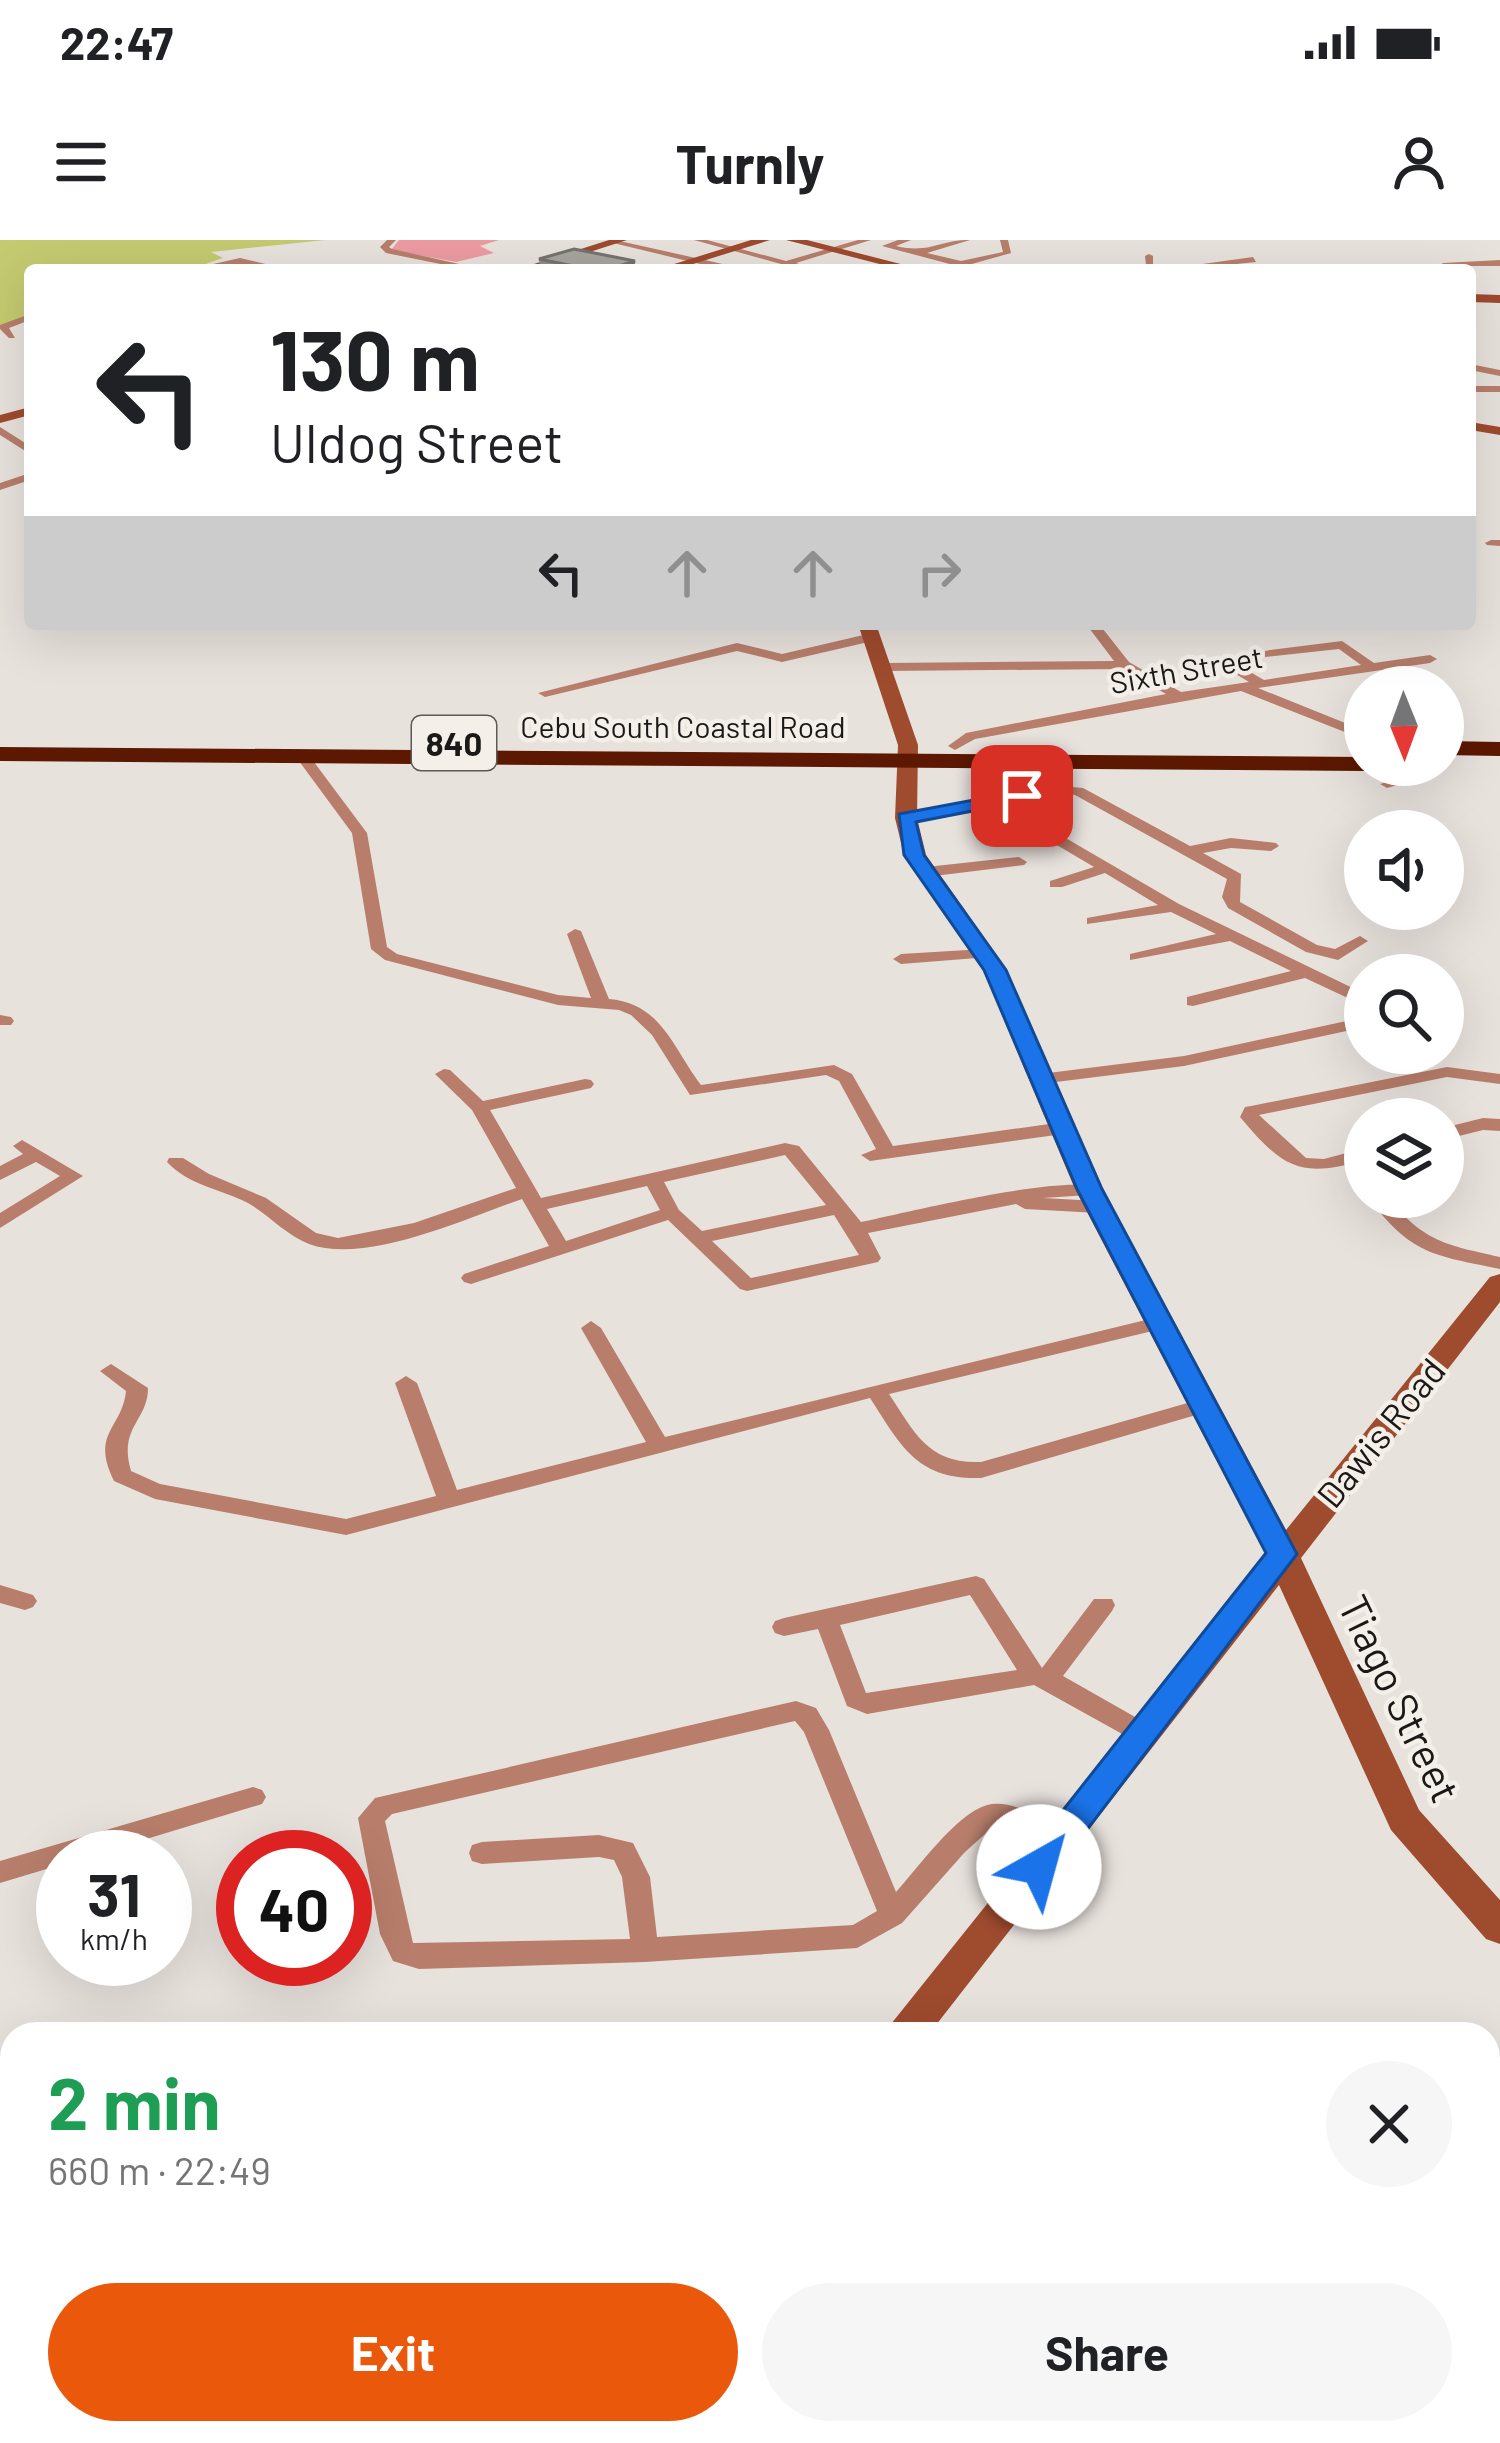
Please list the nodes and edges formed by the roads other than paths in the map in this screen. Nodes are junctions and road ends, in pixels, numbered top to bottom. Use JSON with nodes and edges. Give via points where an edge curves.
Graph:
{"nodes":[{"id":1,"x":392,"y":240,"type":"edge"},
{"id":2,"x":698,"y":240,"type":"edge"},
{"id":3,"x":764,"y":240,"type":"edge"},
{"id":4,"x":792,"y":240,"type":"edge"},
{"id":5,"x":867,"y":240,"type":"edge"},
{"id":6,"x":907,"y":240,"type":"edge"},
{"id":7,"x":610,"y":241,"type":"edge"},
{"id":8,"x":958,"y":241,"type":"edge"},
{"id":9,"x":1003,"y":244,"type":"edge"},
{"id":10,"x":983,"y":247,"type":"junction"},
{"id":11,"x":732,"y":249,"type":"junction"},
{"id":12,"x":831,"y":250,"type":"junction"},
{"id":13,"x":913,"y":255,"type":"junction"},
{"id":14,"x":566,"y":256,"type":"junction"},
{"id":15,"x":1149,"y":256,"type":"dead end"},
{"id":16,"x":939,"y":260,"type":"junction"},
{"id":17,"x":693,"y":261,"type":"junction"},
{"id":18,"x":882,"y":262,"type":"junction"},
{"id":19,"x":786,"y":263,"type":"junction"},
{"id":20,"x":231,"y":264,"type":"edge"},
{"id":21,"x":263,"y":264,"type":"edge"},
{"id":22,"x":451,"y":264,"type":"edge"},
{"id":23,"x":540,"y":264,"type":"edge"},
{"id":24,"x":600,"y":264,"type":"edge"},
{"id":25,"x":682,"y":264,"type":"edge"},
{"id":26,"x":707,"y":264,"type":"edge"},
{"id":27,"x":783,"y":264,"type":"edge"},
{"id":28,"x":790,"y":264,"type":"edge"},
{"id":29,"x":875,"y":264,"type":"edge"},
{"id":30,"x":891,"y":264,"type":"edge"},
{"id":31,"x":1150,"y":264,"type":"edge"},
{"id":32,"x":24,"y":319,"type":"edge"},
{"id":33,"x":12,"y":336,"type":"dead end"},
{"id":34,"x":1,"y":421,"type":"edge"},
{"id":35,"x":15,"y":441,"type":"junction"},
{"id":36,"x":24,"y":448,"type":"edge"},
{"id":37,"x":0,"y":450,"type":"edge"},
{"id":38,"x":870,"y":630,"type":"edge"},
{"id":39,"x":1097,"y":630,"type":"edge"},
{"id":40,"x":1270,"y":654,"type":"dead end"},
{"id":41,"x":1430,"y":659,"type":"dead end"},
{"id":42,"x":1226,"y":662,"type":"dead end"},
{"id":43,"x":1124,"y":665,"type":"junction"},
{"id":44,"x":1370,"y":666,"type":"edge"},
{"id":45,"x":1378,"y":666,"type":"edge"},
{"id":46,"x":885,"y":667,"type":"junction"},
{"id":47,"x":1344,"y":671,"type":"edge"},
{"id":48,"x":1260,"y":683,"type":"junction"},
{"id":49,"x":1241,"y":686,"type":"junction"},
{"id":50,"x":545,"y":693,"type":"dead end"},
{"id":51,"x":1179,"y":696,"type":"junction"},
{"id":52,"x":1344,"y":728,"type":"edge"},
{"id":53,"x":0,"y":740,"type":"edge"},
{"id":54,"x":955,"y":746,"type":"junction"},
{"id":55,"x":1344,"y":748,"type":"edge"},
{"id":56,"x":1464,"y":748,"type":"edge"},
{"id":57,"x":1500,"y":749,"type":"edge"},
{"id":58,"x":908,"y":753,"type":"junction"},
{"id":59,"x":0,"y":754,"type":"edge"},
{"id":60,"x":303,"y":757,"type":"junction"},
{"id":61,"x":1344,"y":763,"type":"edge"},
{"id":62,"x":1464,"y":765,"type":"edge"},
{"id":63,"x":1500,"y":765,"type":"edge"},
{"id":64,"x":906,"y":818,"type":"junction"},
{"id":65,"x":1028,"y":823,"type":"dead end"},
{"id":66,"x":1271,"y":846,"type":"dead end"},
{"id":67,"x":1190,"y":851,"type":"junction"},
{"id":68,"x":1019,"y":862,"type":"dead end"},
{"id":69,"x":1103,"y":868,"type":"junction"},
{"id":70,"x":926,"y":872,"type":"junction"},
{"id":71,"x":1057,"y":884,"type":"dead end"},
{"id":72,"x":1173,"y":907,"type":"junction"},
{"id":73,"x":1093,"y":921,"type":"dead end"},
{"id":74,"x":575,"y":934,"type":"dead end"},
{"id":75,"x":1231,"y":936,"type":"junction"},
{"id":76,"x":1360,"y":941,"type":"dead end"},
{"id":77,"x":984,"y":954,"type":"junction"},
{"id":78,"x":1136,"y":957,"type":"dead end"},
{"id":79,"x":901,"y":959,"type":"dead end"},
{"id":80,"x":1305,"y":973,"type":"junction"},
{"id":81,"x":1344,"y":991,"type":"edge"},
{"id":82,"x":1193,"y":1001,"type":"dead end"},
{"id":83,"x":602,"y":1004,"type":"junction"},
{"id":84,"x":1344,"y":1026,"type":"edge"},
{"id":85,"x":443,"y":1074,"type":"dead end"},
{"id":86,"x":1040,"y":1079,"type":"junction"},
{"id":87,"x":1500,"y":1079,"type":"edge"},
{"id":88,"x":585,"y":1084,"type":"dead end"},
{"id":89,"x":479,"y":1107,"type":"junction"},
{"id":90,"x":1500,"y":1125,"type":"edge"},
{"id":91,"x":1063,"y":1128,"type":"junction"},
{"id":92,"x":1464,"y":1129,"type":"edge"},
{"id":93,"x":1344,"y":1160,"type":"edge"},
{"id":94,"x":176,"y":1162,"type":"dead end"},
{"id":95,"x":0,"y":1174,"type":"edge"},
{"id":96,"x":653,"y":1179,"type":"junction"},
{"id":97,"x":531,"y":1198,"type":"junction"},
{"id":98,"x":1094,"y":1198,"type":"junction"},
{"id":99,"x":839,"y":1208,"type":"junction"},
{"id":100,"x":671,"y":1213,"type":"junction"},
{"id":101,"x":1393,"y":1218,"type":"edge"},
{"id":102,"x":0,"y":1222,"type":"edge"},
{"id":103,"x":856,"y":1229,"type":"junction"},
{"id":104,"x":22,"y":1235,"type":"dead end"},
{"id":105,"x":698,"y":1238,"type":"junction"},
{"id":106,"x":560,"y":1248,"type":"junction"},
{"id":107,"x":1500,"y":1263,"type":"edge"},
{"id":108,"x":471,"y":1278,"type":"dead end"},
{"id":109,"x":1500,"y":1283,"type":"edge"},
{"id":110,"x":1158,"y":1323,"type":"junction"},
{"id":111,"x":591,"y":1328,"type":"dead end"},
{"id":112,"x":111,"y":1371,"type":"dead end"},
{"id":113,"x":406,"y":1383,"type":"dead end"},
{"id":114,"x":875,"y":1390,"type":"junction"},
{"id":115,"x":1205,"y":1405,"type":"junction"},
{"id":116,"x":659,"y":1445,"type":"junction"},
{"id":117,"x":450,"y":1502,"type":"junction"},
{"id":118,"x":1282,"y":1554,"type":"junction"},
{"id":119,"x":1103,"y":1605,"type":"dead end"},
{"id":120,"x":826,"y":1618,"type":"junction"},
{"id":121,"x":784,"y":1627,"type":"dead end"},
{"id":122,"x":1041,"y":1677,"type":"junction"},
{"id":123,"x":1142,"y":1733,"type":"junction"},
{"id":124,"x":253,"y":1797,"type":"dead end"},
{"id":125,"x":1060,"y":1841,"type":"junction"},
{"id":126,"x":482,"y":1853,"type":"dead end"},
{"id":127,"x":0,"y":1872,"type":"edge"},
{"id":128,"x":892,"y":1915,"type":"junction"},
{"id":129,"x":1500,"y":1928,"type":"edge"},
{"id":130,"x":645,"y":1950,"type":"junction"},
{"id":131,"x":914,"y":2022,"type":"edge"}],
"edges":[{"from":1,"to":22,"type":"street","via":[[384,247],[395,253]]},
{"from":2,"to":11,"type":"street"},
{"from":3,"to":11,"type":"street"},
{"from":4,"to":12,"type":"street"},
{"from":5,"to":12,"type":"street"},
{"from":6,"to":13,"type":"street","via":[[886,246]]},
{"from":7,"to":14,"type":"street"},
{"from":7,"to":17,"type":"street"},
{"from":8,"to":10,"type":"street"},
{"from":8,"to":13,"type":"street"},
{"from":9,"to":10,"type":"street"},
{"from":9,"to":16,"type":"street","via":[[974,264]]},
{"from":10,"to":16,"type":"street"},
{"from":11,"to":17,"type":"street"},
{"from":11,"to":19,"type":"street"},
{"from":12,"to":18,"type":"street"},
{"from":12,"to":19,"type":"street"},
{"from":13,"to":16,"type":"street"},
{"from":13,"to":18,"type":"street"},
{"from":14,"to":23,"type":"street"},
{"from":14,"to":24,"type":"street"},
{"from":15,"to":31,"type":"street"},
{"from":17,"to":25,"type":"street"},
{"from":17,"to":26,"type":"street"},
{"from":18,"to":29,"type":"street"},
{"from":18,"to":30,"type":"street"},
{"from":19,"to":27,"type":"street"},
{"from":19,"to":28,"type":"street"},
{"from":20,"to":21,"type":"street"},
{"from":32,"to":33,"type":"street","via":[[3,327]]},
{"from":34,"to":35,"type":"street"},
{"from":35,"to":36,"type":"street"},
{"from":35,"to":37,"type":"street"},
{"from":38,"to":46,"type":"street"},
{"from":38,"to":50,"type":"street","via":[[775,658],[737,646]]},
{"from":39,"to":43,"type":"street"},
{"from":40,"to":44,"type":"street","via":[[1342,645]]},
{"from":41,"to":45,"type":"street","name":"Sixth Street"},
{"from":42,"to":48,"type":"street"},
{"from":43,"to":46,"type":"street"},
{"from":43,"to":51,"type":"street"},
{"from":46,"to":58,"type":"street"},
{"from":47,"to":48,"type":"street","name":"Sixth Street"},
{"from":48,"to":49,"type":"street","name":"Sixth Street"},
{"from":49,"to":51,"type":"street","name":"Sixth Street"},
{"from":49,"to":52,"type":"street"},
{"from":51,"to":54,"type":"street","name":"Sixth Street","via":[[971,736]]},
{"from":53,"to":58,"type":"highway","name":"Cebu South Coastal Road","number":"840"},
{"from":54,"to":55,"type":"highway","name":"Cebu South Coastal Road","number":"840"},
{"from":54,"to":58,"type":"highway","name":"Cebu South Coastal Road","number":"840"},
{"from":56,"to":57,"type":"highway"},
{"from":58,"to":60,"type":"highway","name":"Cebu South Coastal Road","number":"840"},
{"from":58,"to":61,"type":"highway","name":"Cebu South Coastal Road","number":"840"},
{"from":58,"to":64,"type":"street"},
{"from":59,"to":60,"type":"highway","name":"Cebu South Coastal Road","number":"840"},
{"from":60,"to":83,"type":"street","via":[[359,833],[379,949],[558,1000]]},
{"from":62,"to":63,"type":"highway"},
{"from":64,"to":67,"type":"street","via":[[1065,788]]},
{"from":64,"to":70,"type":"street","name":"Tiago Street"},
{"from":65,"to":69,"type":"street"},
{"from":66,"to":67,"type":"street"},
{"from":67,"to":76,"type":"street","via":[[1235,877],[1234,905],[1312,949],[1338,955]]},
{"from":68,"to":70,"type":"street"},
{"from":69,"to":71,"type":"street"},
{"from":69,"to":72,"type":"street"},
{"from":70,"to":77,"type":"street","name":"Tiago Street"},
{"from":72,"to":73,"type":"street"},
{"from":72,"to":75,"type":"street"},
{"from":74,"to":83,"type":"street"},
{"from":75,"to":78,"type":"street"},
{"from":75,"to":80,"type":"street"},
{"from":77,"to":79,"type":"street"},
{"from":77,"to":86,"type":"street","name":"Tiago Street"},
{"from":80,"to":81,"type":"street"},
{"from":80,"to":82,"type":"street"},
{"from":83,"to":91,"type":"street","via":[[635,1007],[651,1020],[696,1091],[838,1072],[878,1153]]},
{"from":84,"to":86,"type":"street"},
{"from":85,"to":89,"type":"street"},
{"from":86,"to":91,"type":"street","name":"Tiago Street"},
{"from":87,"to":93,"type":"street","via":[[1447,1072],[1251,1111],[1307,1166]]},
{"from":88,"to":89,"type":"street"},
{"from":89,"to":97,"type":"street"},
{"from":90,"to":92,"type":"street"},
{"from":91,"to":98,"type":"street","name":"Tiago Street"},
{"from":94,"to":97,"type":"street","via":[[324,1244]]},
{"from":95,"to":102,"type":"street","via":[[29,1150],[73,1176]]},
{"from":96,"to":97,"type":"street"},
{"from":96,"to":99,"type":"street","via":[[792,1150]]},
{"from":96,"to":100,"type":"street"},
{"from":97,"to":106,"type":"street"},
{"from":98,"to":103,"type":"street","via":[[1013,1202]]},
{"from":98,"to":110,"type":"street","name":"Tiago Street"},
{"from":99,"to":103,"type":"street"},
{"from":99,"to":105,"type":"street"},
{"from":100,"to":105,"type":"street"},
{"from":100,"to":106,"type":"street"},
{"from":101,"to":107,"type":"street","via":[[1421,1245]]},
{"from":102,"to":104,"type":"street"},
{"from":103,"to":105,"type":"street","via":[[868,1262],[755,1285],[740,1282]]},
{"from":106,"to":108,"type":"street"},
{"from":109,"to":118,"type":"street","name":"Dawis Road"},
{"from":110,"to":114,"type":"street"},
{"from":110,"to":115,"type":"street","name":"Tiago Street"},
{"from":111,"to":116,"type":"street"},
{"from":112,"to":117,"type":"street","via":[[137,1388],[113,1457],[122,1476],[155,1491],[346,1527]]},
{"from":113,"to":117,"type":"street"},
{"from":114,"to":115,"type":"street","via":[[927,1460],[950,1472]]},
{"from":114,"to":116,"type":"street"},
{"from":115,"to":118,"type":"street","name":"Tiago Street"},
{"from":116,"to":117,"type":"street"},
{"from":118,"to":123,"type":"street","name":"Dawis Road"},
{"from":118,"to":129,"type":"street","name":"Tiago Street","via":[[1404,1819]]},
{"from":119,"to":122,"type":"street"},
{"from":120,"to":121,"type":"street"},
{"from":120,"to":122,"type":"street","via":[[976,1585]]},
{"from":120,"to":122,"type":"street","via":[[856,1699],[867,1705]]},
{"from":122,"to":123,"type":"street"},
{"from":123,"to":125,"type":"street","name":"Dawis Road"},
{"from":124,"to":127,"type":"street"},
{"from":125,"to":128,"type":"street","via":[[1003,1814],[988,1815]]},
{"from":125,"to":131,"type":"street","name":"Dawis Road"},
{"from":126,"to":130,"type":"street","via":[[623,1851],[636,1877]]},
{"from":128,"to":130,"type":"street","via":[[857,1936]]},
{"from":128,"to":130,"type":"street","via":[[816,1730],[796,1711],[384,1805],[371,1818],[403,1953]]}]}
